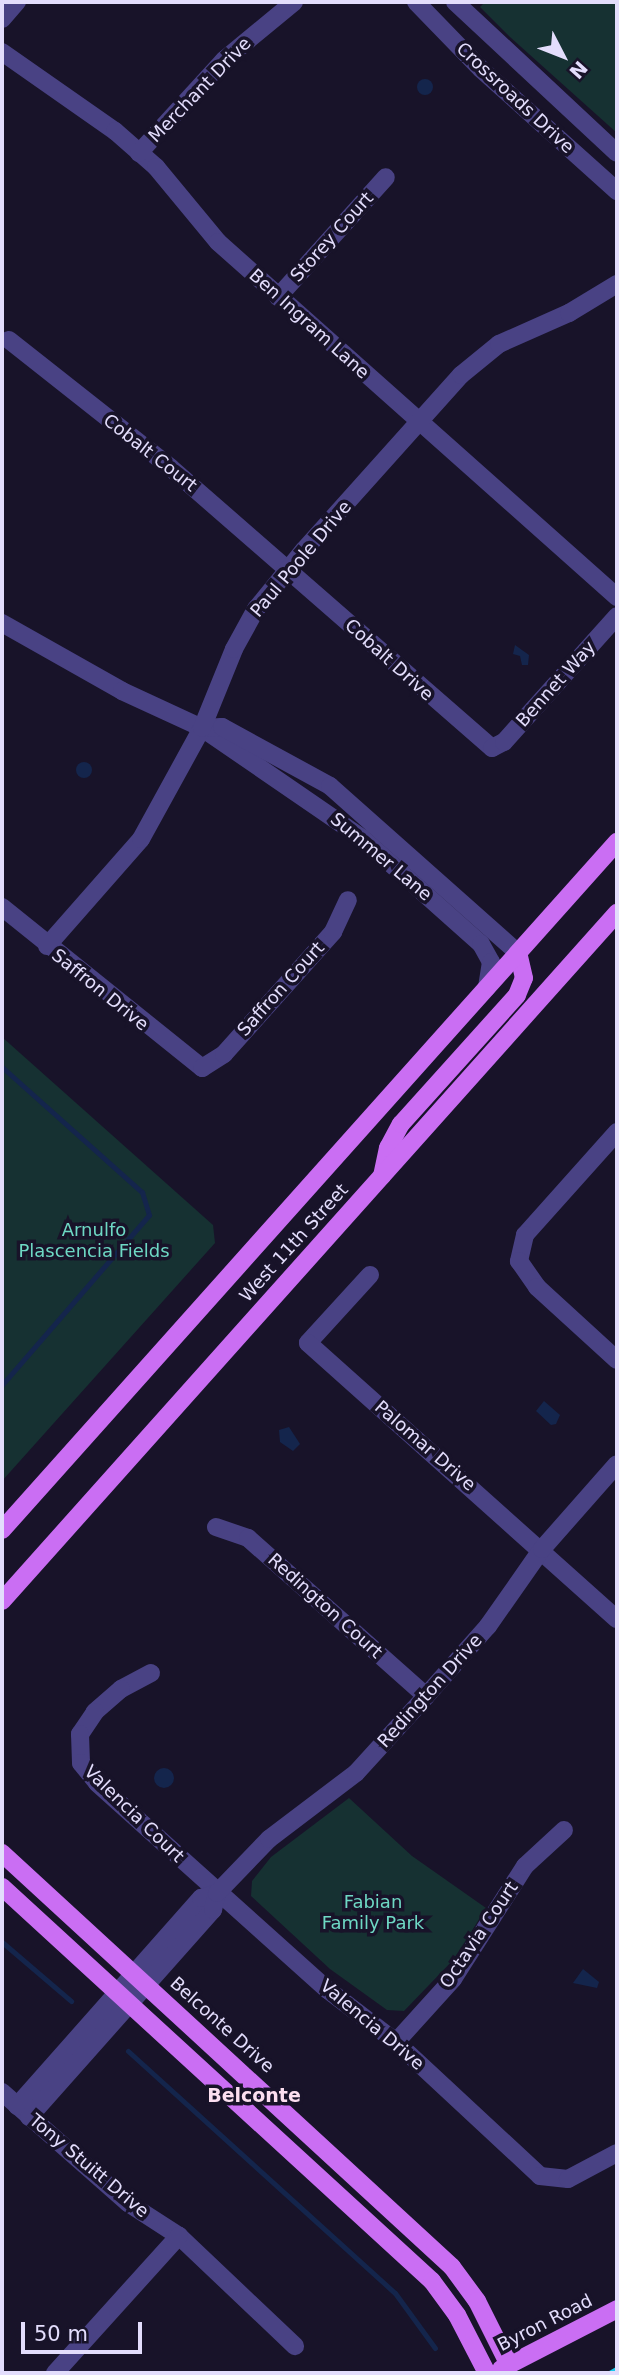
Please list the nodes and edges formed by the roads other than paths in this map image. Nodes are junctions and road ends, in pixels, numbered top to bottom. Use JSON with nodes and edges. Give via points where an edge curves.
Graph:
{"nodes":[{"id":1,"x":16,"y":2,"type":"edge"},
{"id":2,"x":294,"y":2,"type":"edge"},
{"id":3,"x":416,"y":2,"type":"edge"},
{"id":4,"x":454,"y":2,"type":"edge"},
{"id":5,"x":2,"y":19,"type":"edge"},
{"id":6,"x":2,"y":52,"type":"edge"},
{"id":7,"x":139,"y":153,"type":"junction"},
{"id":8,"x":617,"y":153,"type":"edge"},
{"id":9,"x":386,"y":177,"type":"dead end"},
{"id":10,"x":617,"y":191,"type":"edge"},
{"id":11,"x":617,"y":284,"type":"edge"},
{"id":12,"x":278,"y":297,"type":"junction"},
{"id":13,"x":9,"y":340,"type":"dead end"},
{"id":14,"x":418,"y":423,"type":"junction"},
{"id":15,"x":289,"y":569,"type":"junction"},
{"id":16,"x":617,"y":597,"type":"edge"},
{"id":17,"x":617,"y":616,"type":"edge"},
{"id":18,"x":2,"y":623,"type":"edge"},
{"id":19,"x":202,"y":729,"type":"junction"},
{"id":20,"x":492,"y":748,"type":"joint"},
{"id":21,"x":617,"y":842,"type":"edge"},
{"id":22,"x":348,"y":900,"type":"dead end"},
{"id":23,"x":2,"y":907,"type":"edge"},
{"id":24,"x":617,"y":913,"type":"edge"},
{"id":25,"x":47,"y":946,"type":"junction"},
{"id":26,"x":518,"y":953,"type":"junction"},
{"id":27,"x":487,"y":988,"type":"junction"},
{"id":28,"x":202,"y":1068,"type":"joint"},
{"id":29,"x":617,"y":1132,"type":"edge"},
{"id":30,"x":382,"y":1176,"type":"junction"},
{"id":31,"x":370,"y":1275,"type":"dead end"},
{"id":32,"x":617,"y":1360,"type":"edge"},
{"id":33,"x":617,"y":1464,"type":"edge"},
{"id":34,"x":5,"y":1527,"type":"edge"},
{"id":35,"x":216,"y":1527,"type":"dead end"},
{"id":36,"x":2,"y":1542,"type":"edge"},
{"id":37,"x":542,"y":1549,"type":"junction"},
{"id":38,"x":2,"y":1601,"type":"edge"},
{"id":39,"x":617,"y":1619,"type":"edge"},
{"id":40,"x":151,"y":1673,"type":"dead end"},
{"id":41,"x":426,"y":1696,"type":"junction"},
{"id":42,"x":564,"y":1830,"type":"dead end"},
{"id":43,"x":2,"y":1853,"type":"edge"},
{"id":44,"x":2,"y":1887,"type":"edge"},
{"id":45,"x":218,"y":1893,"type":"junction"},
{"id":46,"x":133,"y":1972,"type":"junction"},
{"id":47,"x":146,"y":1985,"type":"junction"},
{"id":48,"x":124,"y":1998,"type":"junction"},
{"id":49,"x":396,"y":2042,"type":"junction"},
{"id":50,"x":2,"y":2092,"type":"edge"},
{"id":51,"x":23,"y":2111,"type":"junction"},
{"id":52,"x":617,"y":2152,"type":"edge"},
{"id":53,"x":178,"y":2236,"type":"junction"},
{"id":54,"x":617,"y":2309,"type":"edge"},
{"id":55,"x":295,"y":2346,"type":"dead end"},
{"id":56,"x":509,"y":2364,"type":"junction"},
{"id":57,"x":60,"y":2372,"type":"edge"},
{"id":58,"x":489,"y":2373,"type":"edge"}],
"edges":[{"from":1,"to":5,"type":"street"},
{"from":2,"to":7,"type":"street","name":"Merchant Drive","via":[[224,60]]},
{"from":3,"to":10,"type":"street","name":"Crossroads Drive","via":[[481,69]]},
{"from":4,"to":8,"type":"street","name":"Crossroads Drive"},
{"from":6,"to":7,"type":"street","name":"Ben Ingram Lane"},
{"from":7,"to":12,"type":"street","name":"Ben Ingram Lane","via":[[218,242]]},
{"from":9,"to":12,"type":"street","name":"Storey Court"},
{"from":11,"to":14,"type":"street","name":"Paul Poole Drive","via":[[569,313],[499,344],[461,374]]},
{"from":12,"to":14,"type":"street","name":"Ben Ingram Lane"},
{"from":13,"to":15,"type":"street","name":"Cobalt Court","via":[[172,468]]},
{"from":14,"to":15,"type":"street","name":"Paul Poole Drive"},
{"from":14,"to":16,"type":"street","name":"Ben Ingram Lane"},
{"from":15,"to":19,"type":"street","name":"Paul Poole Drive","via":[[256,610],[233,649]]},
{"from":15,"to":20,"type":"street","name":"Cobalt Drive"},
{"from":17,"to":20,"type":"street","name":"Bennet Way","via":[[505,742]]},
{"from":18,"to":19,"type":"street","name":"Summer Lane","via":[[122,691]]},
{"from":19,"to":25,"type":"street","name":"Paul Poole Drive","via":[[141,839]]},
{"from":19,"to":26,"type":"street","name":"Summer Lane","via":[[222,727],[330,786]]},
{"from":19,"to":27,"type":"street","name":"Summer Lane","via":[[362,838],[481,944],[491,962]]},
{"from":21,"to":26,"type":"main road","name":"West 11th Street"},
{"from":22,"to":28,"type":"street","name":"Saffron Court","via":[[333,932],[223,1054]]},
{"from":23,"to":25,"type":"street","name":"Saffron Drive"},
{"from":24,"to":30,"type":"main road","name":"West 11th Street"},
{"from":25,"to":28,"type":"street","name":"Saffron Drive"},
{"from":26,"to":27,"type":"main road","name":"West 11th Street"},
{"from":26,"to":30,"type":"main road","via":[[524,978],[517,995],[401,1124],[388,1148]]},
{"from":27,"to":34,"type":"main road","name":"West 11th Street"},
{"from":29,"to":32,"type":"street","via":[[526,1235],[519,1261],[537,1287]]},
{"from":30,"to":38,"type":"main road","name":"West 11th Street"},
{"from":31,"to":37,"type":"street","name":"Palomar Drive","via":[[308,1343]]},
{"from":33,"to":37,"type":"street","name":"Redington Drive"},
{"from":34,"to":36,"type":"main road"},
{"from":35,"to":41,"type":"street","name":"Redington Court","via":[[248,1538]]},
{"from":37,"to":39,"type":"street","name":"Palomar Drive"},
{"from":37,"to":41,"type":"street","name":"Redington Drive","via":[[488,1626]]},
{"from":40,"to":45,"type":"street","name":"Valencia Court","via":[[121,1689],[95,1712],[80,1734],[80,1763]]},
{"from":41,"to":45,"type":"street","name":"Redington Drive","via":[[356,1773],[269,1839]]},
{"from":42,"to":49,"type":"street","name":"Octavia Court","via":[[525,1866],[453,1979]]},
{"from":43,"to":46,"type":"main road","name":"Belconte Drive"},
{"from":44,"to":48,"type":"main road"},
{"from":45,"to":46,"type":"street","name":"Redington Drive","via":[[201,1898]]},
{"from":45,"to":47,"type":"street","name":"Redington Drive","via":[[213,1910]]},
{"from":45,"to":49,"type":"street","name":"Valencia Drive"},
{"from":46,"to":47,"type":"main road","name":"Belconte Drive"},
{"from":46,"to":48,"type":"street","name":"Redington Drive"},
{"from":47,"to":48,"type":"street","name":"Redington Drive"},
{"from":47,"to":56,"type":"main road","name":"Belconte Drive","via":[[452,2267],[477,2301]]},
{"from":48,"to":51,"type":"street","name":"Redington Drive"},
{"from":48,"to":58,"type":"main road","via":[[432,2281]]},
{"from":49,"to":52,"type":"street","name":"Valencia Drive","via":[[540,2176],[568,2179]]},
{"from":50,"to":51,"type":"street","name":"Tony Stuitt Drive"},
{"from":51,"to":53,"type":"street","name":"Tony Stuitt Drive","via":[[128,2203]]},
{"from":53,"to":55,"type":"street","name":"Tony Stuitt Drive"},
{"from":53,"to":57,"type":"street"},
{"from":54,"to":56,"type":"main road","name":"Byron Road"},
{"from":56,"to":58,"type":"main road","name":"Byron Road"}]}
